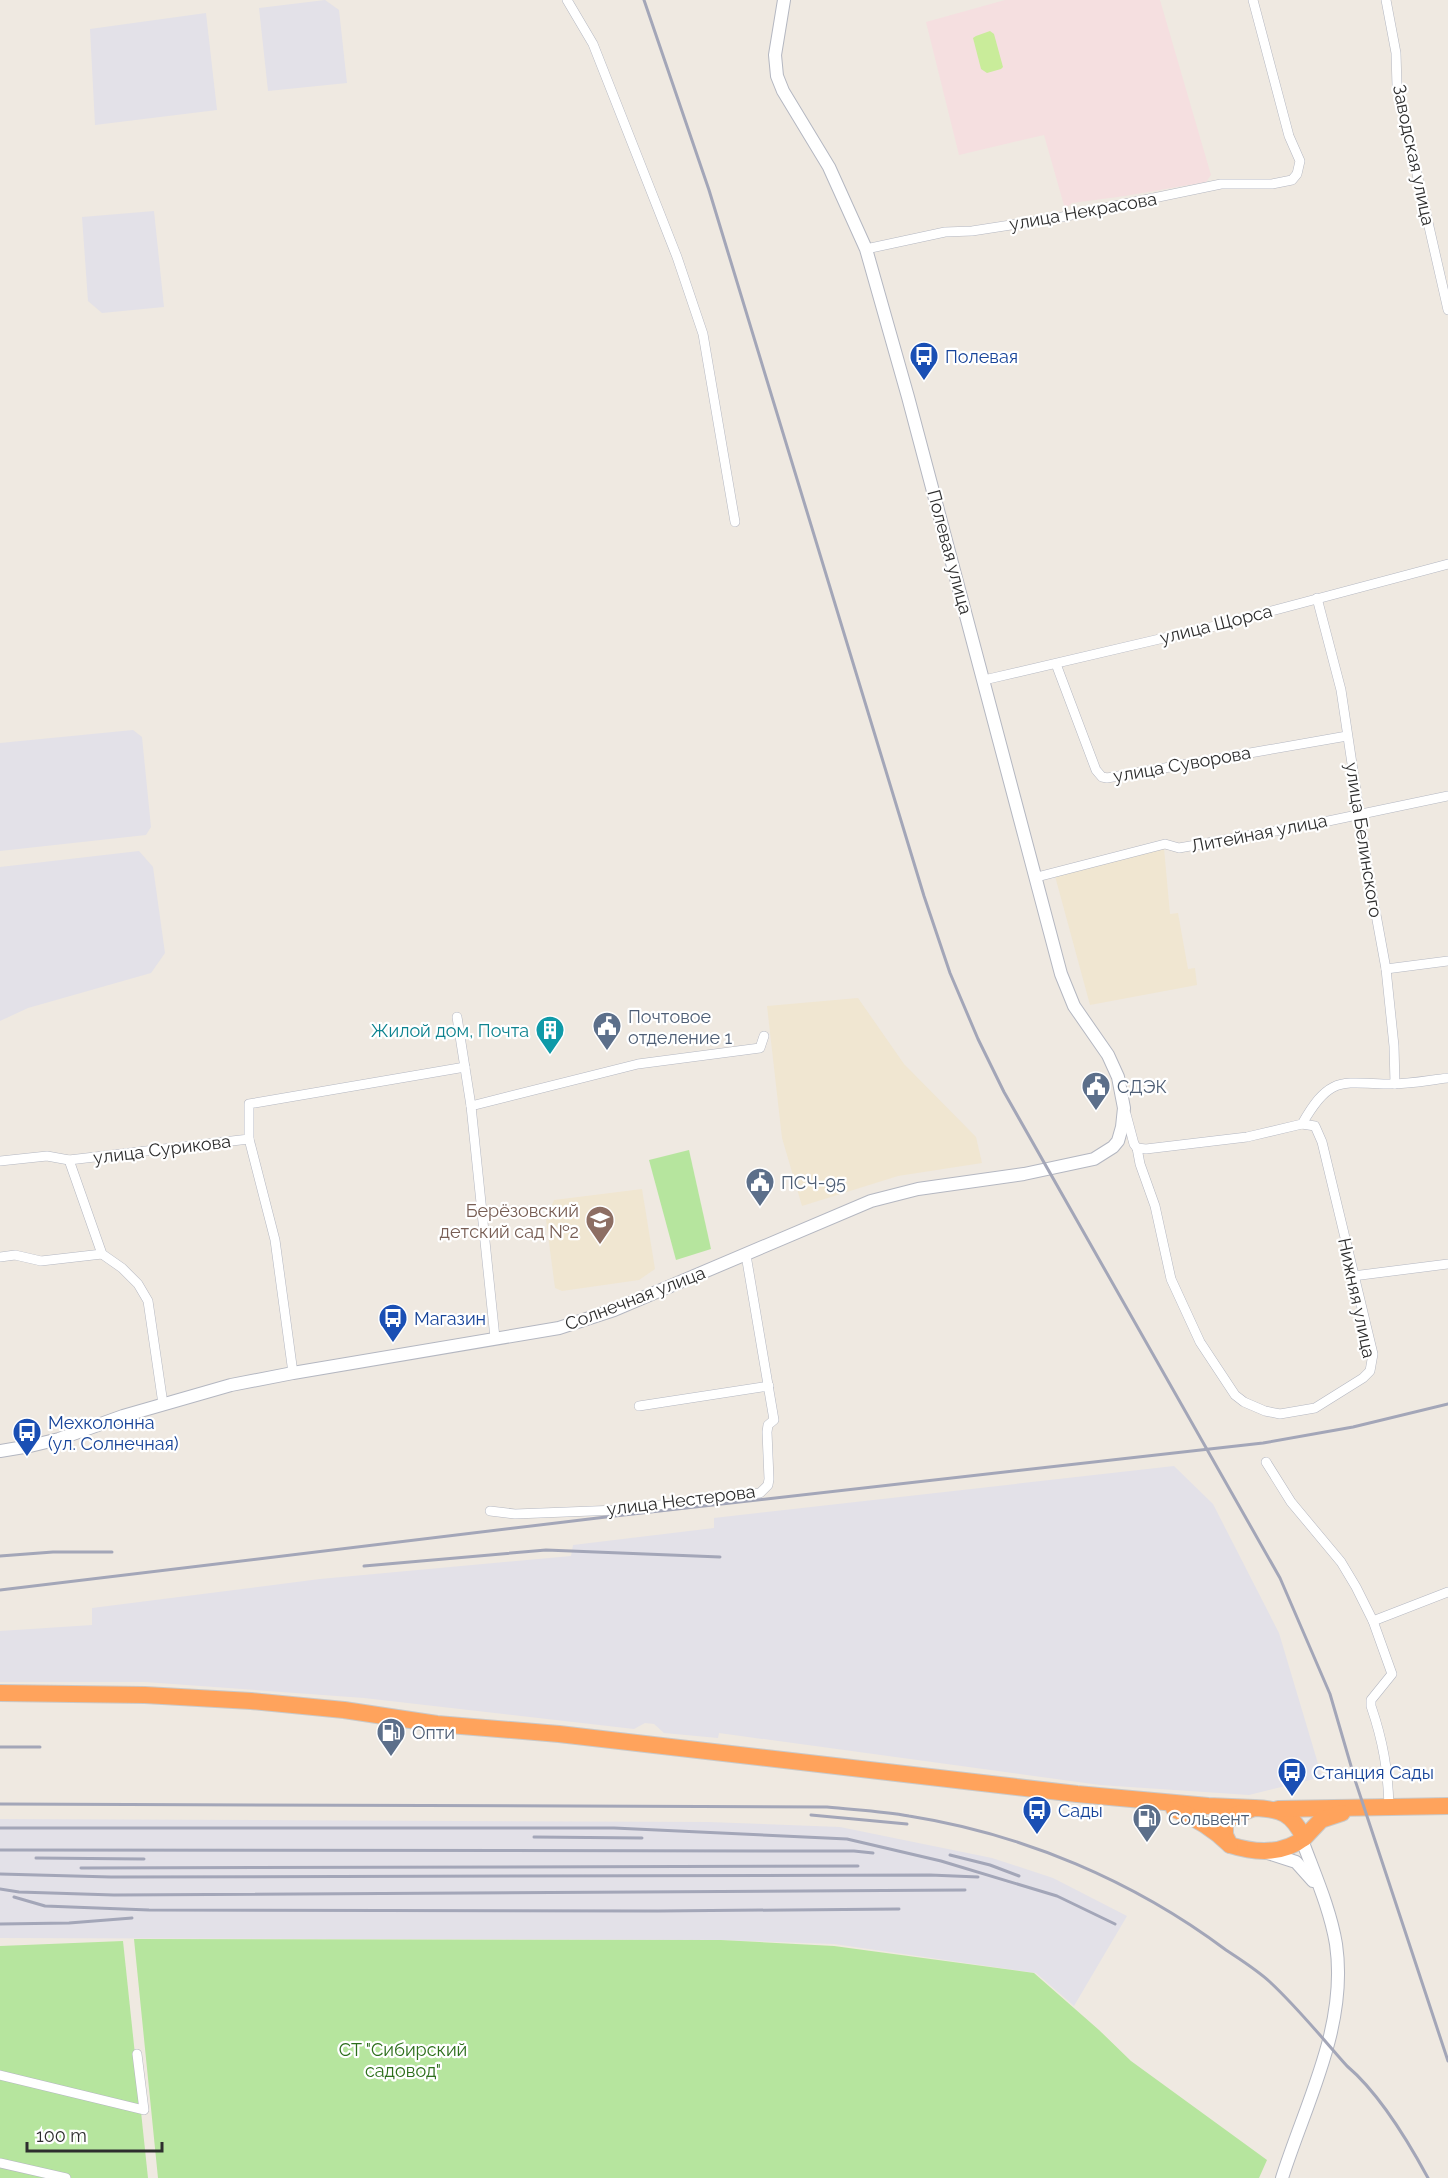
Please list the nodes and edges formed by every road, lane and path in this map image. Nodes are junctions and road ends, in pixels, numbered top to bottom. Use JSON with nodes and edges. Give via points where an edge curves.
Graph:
{"nodes":[{"id":1,"x":567,"y":0,"type":"edge"},
{"id":2,"x":784,"y":0,"type":"edge"},
{"id":3,"x":1253,"y":0,"type":"edge"},
{"id":4,"x":1386,"y":0,"type":"edge"},
{"id":5,"x":866,"y":249,"type":"junction"},
{"id":6,"x":1448,"y":310,"type":"edge"},
{"id":7,"x":735,"y":522,"type":"dead end"},
{"id":8,"x":1448,"y":564,"type":"edge"},
{"id":9,"x":1317,"y":598,"type":"junction"},
{"id":10,"x":1056,"y":664,"type":"junction"},
{"id":11,"x":984,"y":680,"type":"junction"},
{"id":12,"x":1347,"y":736,"type":"junction"},
{"id":13,"x":1448,"y":796,"type":"edge"},
{"id":14,"x":1360,"y":813,"type":"junction"},
{"id":15,"x":1036,"y":877,"type":"junction"},
{"id":16,"x":1448,"y":961,"type":"edge"},
{"id":17,"x":1386,"y":969,"type":"junction"},
{"id":18,"x":457,"y":1017,"type":"dead end"},
{"id":19,"x":764,"y":1036,"type":"dead end"},
{"id":20,"x":465,"y":1067,"type":"junction"},
{"id":21,"x":1448,"y":1078,"type":"edge"},
{"id":22,"x":1395,"y":1084,"type":"junction"},
{"id":23,"x":471,"y":1106,"type":"junction"},
{"id":24,"x":1124,"y":1108,"type":"junction"},
{"id":25,"x":1302,"y":1124,"type":"junction"},
{"id":26,"x":249,"y":1139,"type":"junction"},
{"id":27,"x":1137,"y":1148,"type":"junction"},
{"id":28,"x":69,"y":1160,"type":"junction"},
{"id":29,"x":0,"y":1161,"type":"edge"},
{"id":30,"x":102,"y":1254,"type":"junction"},
{"id":31,"x":746,"y":1255,"type":"junction"},
{"id":32,"x":0,"y":1257,"type":"edge"},
{"id":33,"x":1448,"y":1264,"type":"edge"},
{"id":34,"x":1353,"y":1276,"type":"junction"},
{"id":35,"x":495,"y":1338,"type":"junction"},
{"id":36,"x":293,"y":1372,"type":"junction"},
{"id":37,"x":769,"y":1386,"type":"junction"},
{"id":38,"x":163,"y":1404,"type":"junction"},
{"id":39,"x":639,"y":1406,"type":"dead end"},
{"id":40,"x":0,"y":1451,"type":"edge"},
{"id":41,"x":1266,"y":1462,"type":"dead end"},
{"id":42,"x":490,"y":1511,"type":"dead end"},
{"id":43,"x":1448,"y":1592,"type":"edge"},
{"id":44,"x":1373,"y":1621,"type":"junction"},
{"id":45,"x":0,"y":1693,"type":"edge"},
{"id":46,"x":1132,"y":1800,"type":"junction"},
{"id":47,"x":1448,"y":1806,"type":"edge"},
{"id":48,"x":1389,"y":1807,"type":"junction"},
{"id":49,"x":1254,"y":1808,"type":"junction"},
{"id":50,"x":1360,"y":1808,"type":"junction"},
{"id":51,"x":1273,"y":1809,"type":"junction"},
{"id":52,"x":1303,"y":1839,"type":"junction"},
{"id":53,"x":1230,"y":1845,"type":"junction"},
{"id":54,"x":1265,"y":1851,"type":"junction"},
{"id":55,"x":1321,"y":1892,"type":"junction"},
{"id":56,"x":137,"y":2054,"type":"dead end"},
{"id":57,"x":0,"y":2075,"type":"edge"},
{"id":58,"x":0,"y":2163,"type":"edge"},
{"id":59,"x":66,"y":2178,"type":"edge"},
{"id":60,"x":1282,"y":2178,"type":"edge"}],
"edges":[{"from":1,"to":7,"type":"street","via":[[593,44],[703,334]]},
{"from":2,"to":5,"type":"street","name":"Полевая улица","via":[[776,47],[777,76],[829,167]]},
{"from":3,"to":5,"type":"street","name":"улица Некрасова","via":[[1289,136],[1300,161],[1292,180],[1221,184],[1062,218],[945,232]]},
{"from":4,"to":6,"type":"street","name":"Заводская улица","via":[[1396,53],[1397,86]]},
{"from":5,"to":11,"type":"street","name":"Полевая улица"},
{"from":8,"to":9,"type":"street","name":"улица Щорса"},
{"from":9,"to":10,"type":"street","name":"улица Щорса"},
{"from":9,"to":12,"type":"street","name":"улица Белинского","via":[[1341,690]]},
{"from":10,"to":11,"type":"street","name":"улица Щорса"},
{"from":10,"to":12,"type":"street","name":"улица Суворова","via":[[1102,777]]},
{"from":11,"to":15,"type":"street","name":"Полевая улица"},
{"from":12,"to":14,"type":"street","name":"улица Белинского"},
{"from":13,"to":14,"type":"street","name":"Литейная улица"},
{"from":14,"to":15,"type":"street","name":"Литейная улица","via":[[1179,848],[1165,844]]},
{"from":14,"to":17,"type":"street","name":"улица Белинского"},
{"from":15,"to":24,"type":"street","name":"Полевая улица","via":[[1067,992],[1108,1055],[1118,1077]]},
{"from":16,"to":17,"type":"street"},
{"from":17,"to":22,"type":"street","name":"улица Белинского"},
{"from":18,"to":20,"type":"street"},
{"from":19,"to":23,"type":"street","via":[[760,1048],[638,1064]]},
{"from":20,"to":23,"type":"street"},
{"from":20,"to":26,"type":"street","name":"улица Сурикова","via":[[249,1104]]},
{"from":21,"to":22,"type":"street"},
{"from":22,"to":25,"type":"street","via":[[1350,1082],[1332,1087],[1319,1097]]},
{"from":23,"to":35,"type":"street"},
{"from":24,"to":27,"type":"street"},
{"from":24,"to":31,"type":"street","name":"Солнечная улица","via":[[1118,1141],[1094,1159],[871,1201]]},
{"from":25,"to":27,"type":"street","via":[[1247,1137]]},
{"from":25,"to":34,"type":"street","name":"Нижняя улица","via":[[1315,1126],[1322,1142]]},
{"from":26,"to":28,"type":"street","name":"улица Сурикова"},
{"from":26,"to":36,"type":"street","via":[[275,1240]]},
{"from":27,"to":34,"type":"street","name":"Нижняя улица","via":[[1172,1279],[1200,1342],[1235,1395],[1244,1402],[1280,1414],[1315,1408],[1370,1371],[1372,1354]]},
{"from":28,"to":29,"type":"street","name":"улица Сурикова","via":[[47,1156]]},
{"from":28,"to":30,"type":"street"},
{"from":30,"to":32,"type":"street","via":[[41,1261],[15,1255]]},
{"from":30,"to":38,"type":"street","via":[[138,1284],[148,1301]]},
{"from":31,"to":35,"type":"street","name":"Солнечная улица","via":[[614,1310],[559,1328]]},
{"from":31,"to":37,"type":"street","name":"улица Нестерова"},
{"from":33,"to":34,"type":"street"},
{"from":35,"to":36,"type":"street","name":"Солнечная улица"},
{"from":36,"to":38,"type":"street","name":"Солнечная улица"},
{"from":37,"to":39,"type":"street"},
{"from":37,"to":42,"type":"street","name":"улица Нестерова","via":[[774,1420],[767,1432],[768,1485],[760,1493],[618,1510],[515,1514]]},
{"from":38,"to":40,"type":"street","name":"Солнечная улица","via":[[59,1439]]},
{"from":41,"to":44,"type":"street","via":[[1291,1502],[1341,1562]]},
{"from":43,"to":44,"type":"street"},
{"from":44,"to":48,"type":"street","via":[[1392,1674],[1371,1700],[1382,1739]]},
{"from":45,"to":46,"type":"highway","via":[[251,1701]]},
{"from":46,"to":49,"type":"highway"},
{"from":46,"to":53,"type":"highway","via":[[1172,1808],[1196,1818]]},
{"from":47,"to":48,"type":"highway"},
{"from":48,"to":50,"type":"highway"},
{"from":49,"to":51,"type":"highway"},
{"from":49,"to":53,"type":"highway","via":[[1233,1815],[1225,1823]]},
{"from":50,"to":51,"type":"highway"},
{"from":50,"to":52,"type":"highway","via":[[1321,1820]]},
{"from":51,"to":52,"type":"highway","via":[[1292,1817]]},
{"from":52,"to":54,"type":"highway","via":[[1283,1850]]},
{"from":52,"to":55,"type":"street"},
{"from":53,"to":54,"type":"highway"},
{"from":54,"to":55,"type":"street","via":[[1296,1862]]},
{"from":55,"to":60,"type":"street","via":[[1336,1944],[1335,2011],[1322,2066]]},
{"from":56,"to":57,"type":"street","via":[[144,2110]]},
{"from":58,"to":59,"type":"street"}]}
